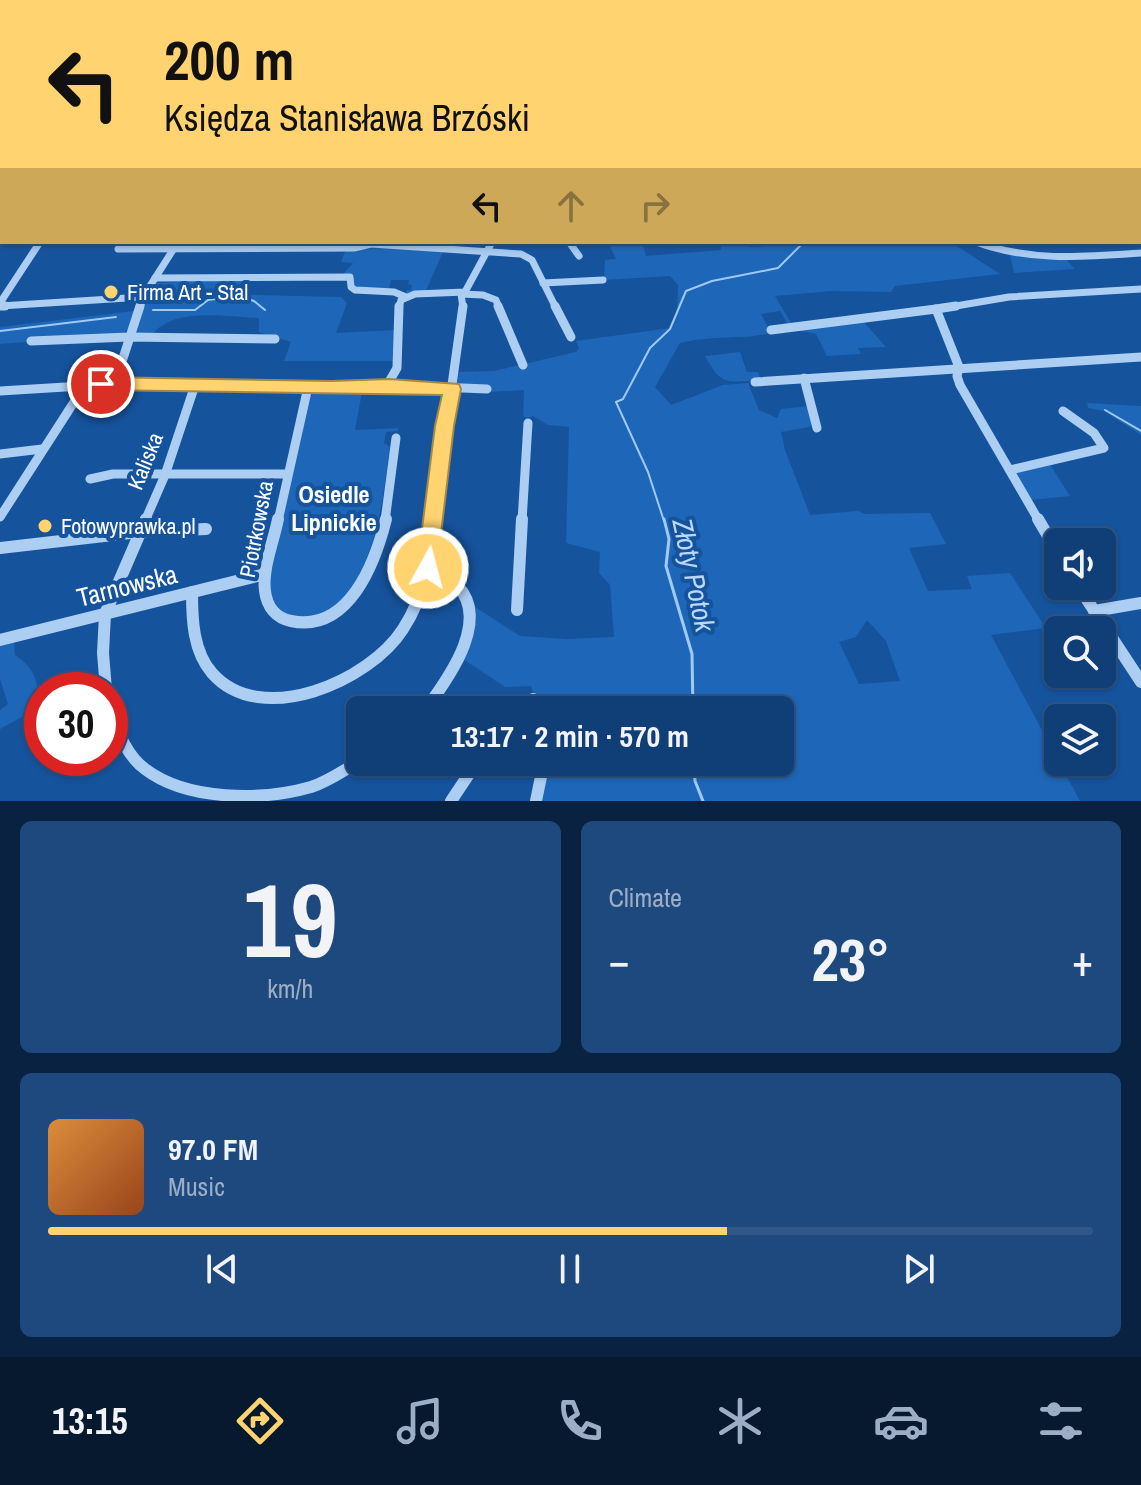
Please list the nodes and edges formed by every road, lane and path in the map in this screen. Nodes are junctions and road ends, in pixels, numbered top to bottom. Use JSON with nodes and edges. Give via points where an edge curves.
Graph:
{"nodes":[{"id":1,"x":39,"y":244,"type":"edge"},
{"id":2,"x":368,"y":244,"type":"edge"},
{"id":3,"x":411,"y":244,"type":"edge"},
{"id":4,"x":570,"y":244,"type":"edge"},
{"id":5,"x":982,"y":244,"type":"edge"},
{"id":6,"x":175,"y":246,"type":"edge"},
{"id":7,"x":489,"y":246,"type":"edge"},
{"id":8,"x":118,"y":249,"type":"dead end"},
{"id":9,"x":1141,"y":253,"type":"edge"},
{"id":10,"x":579,"y":256,"type":"dead end"},
{"id":11,"x":155,"y":278,"type":"junction"},
{"id":12,"x":603,"y":280,"type":"dead end"},
{"id":13,"x":543,"y":283,"type":"junction"},
{"id":14,"x":1141,"y":289,"type":"edge"},
{"id":15,"x":461,"y":294,"type":"junction"},
{"id":16,"x":143,"y":297,"type":"junction"},
{"id":17,"x":406,"y":297,"type":"junction"},
{"id":18,"x":0,"y":304,"type":"edge"},
{"id":19,"x":936,"y":309,"type":"junction"},
{"id":20,"x":771,"y":330,"type":"dead end"},
{"id":21,"x":129,"y":337,"type":"junction"},
{"id":22,"x":571,"y":337,"type":"dead end"},
{"id":23,"x":275,"y":339,"type":"dead end"},
{"id":24,"x":31,"y":341,"type":"dead end"},
{"id":25,"x":1141,"y":357,"type":"edge"},
{"id":26,"x":523,"y":365,"type":"dead end"},
{"id":27,"x":960,"y":371,"type":"junction"},
{"id":28,"x":804,"y":378,"type":"junction"},
{"id":29,"x":755,"y":382,"type":"dead end"},
{"id":30,"x":115,"y":383,"type":"junction"},
{"id":31,"x":85,"y":385,"type":"junction"},
{"id":32,"x":195,"y":385,"type":"junction"},
{"id":33,"x":389,"y":385,"type":"junction"},
{"id":34,"x":308,"y":387,"type":"junction"},
{"id":35,"x":452,"y":389,"type":"junction"},
{"id":36,"x":487,"y":389,"type":"dead end"},
{"id":37,"x":0,"y":391,"type":"edge"},
{"id":38,"x":1063,"y":411,"type":"dead end"},
{"id":39,"x":528,"y":423,"type":"dead end"},
{"id":40,"x":817,"y":428,"type":"dead end"},
{"id":41,"x":396,"y":438,"type":"dead end"},
{"id":42,"x":42,"y":449,"type":"junction"},
{"id":43,"x":0,"y":454,"type":"edge"},
{"id":44,"x":1010,"y":470,"type":"junction"},
{"id":45,"x":288,"y":474,"type":"junction"},
{"id":46,"x":165,"y":475,"type":"junction"},
{"id":47,"x":90,"y":479,"type":"dead end"},
{"id":48,"x":0,"y":517,"type":"edge"},
{"id":49,"x":206,"y":529,"type":"dead end"},
{"id":50,"x":1044,"y":529,"type":"edge"},
{"id":51,"x":139,"y":532,"type":"junction"},
{"id":52,"x":0,"y":548,"type":"edge"},
{"id":53,"x":428,"y":568,"type":"junction"},
{"id":54,"x":265,"y":574,"type":"junction"},
{"id":55,"x":192,"y":592,"type":"junction"},
{"id":56,"x":1087,"y":600,"type":"edge"},
{"id":57,"x":1141,"y":603,"type":"edge"},
{"id":58,"x":517,"y":610,"type":"dead end"},
{"id":59,"x":1094,"y":611,"type":"junction"},
{"id":60,"x":105,"y":614,"type":"junction"},
{"id":61,"x":0,"y":640,"type":"edge"},
{"id":62,"x":105,"y":672,"type":"edge"},
{"id":63,"x":1140,"y":679,"type":"edge"},
{"id":64,"x":434,"y":696,"type":"edge"},
{"id":65,"x":128,"y":746,"type":"edge"},
{"id":66,"x":346,"y":769,"type":"edge"},
{"id":67,"x":468,"y":776,"type":"edge"},
{"id":68,"x":541,"y":776,"type":"edge"},
{"id":69,"x":451,"y":801,"type":"edge"},
{"id":70,"x":536,"y":801,"type":"edge"}],
"edges":[{"from":1,"to":18,"type":"street"},
{"from":2,"to":6,"type":"street"},
{"from":3,"to":7,"type":"street"},
{"from":4,"to":10,"type":"street"},
{"from":5,"to":9,"type":"street","via":[[1036,257]]},
{"from":6,"to":8,"type":"street"},
{"from":6,"to":11,"type":"street"},
{"from":7,"to":13,"type":"street","via":[[528,256]]},
{"from":7,"to":15,"type":"street"},
{"from":11,"to":16,"type":"street"},
{"from":11,"to":17,"type":"street","via":[[348,277],[355,290]]},
{"from":12,"to":13,"type":"street"},
{"from":13,"to":22,"type":"street"},
{"from":14,"to":19,"type":"street","via":[[1019,296]]},
{"from":15,"to":17,"type":"street"},
{"from":15,"to":26,"type":"street","via":[[496,300]]},
{"from":15,"to":35,"type":"street"},
{"from":16,"to":18,"type":"street"},
{"from":16,"to":21,"type":"street"},
{"from":17,"to":33,"type":"street","via":[[399,305],[398,352]]},
{"from":19,"to":20,"type":"street"},
{"from":19,"to":27,"type":"street"},
{"from":21,"to":23,"type":"street"},
{"from":21,"to":24,"type":"street"},
{"from":21,"to":30,"type":"street"},
{"from":25,"to":27,"type":"street"},
{"from":27,"to":28,"type":"street"},
{"from":27,"to":44,"type":"street","via":[[960,385]]},
{"from":28,"to":29,"type":"street"},
{"from":28,"to":40,"type":"street"},
{"from":30,"to":31,"type":"street"},
{"from":30,"to":32,"type":"street"},
{"from":31,"to":37,"type":"street"},
{"from":31,"to":42,"type":"street"},
{"from":32,"to":34,"type":"street"},
{"from":32,"to":46,"type":"street","name":"Kaliska"},
{"from":33,"to":34,"type":"street"},
{"from":33,"to":35,"type":"street"},
{"from":34,"to":45,"type":"street","name":"Piotrkowska"},
{"from":35,"to":36,"type":"street"},
{"from":35,"to":53,"type":"street"},
{"from":38,"to":44,"type":"street","via":[[1094,433],[1104,448]]},
{"from":39,"to":58,"type":"street"},
{"from":41,"to":54,"type":"street","name":"Piotrkowska","via":[[383,531],[347,602],[326,618],[288,621],[266,602]]},
{"from":42,"to":43,"type":"street"},
{"from":42,"to":48,"type":"street"},
{"from":44,"to":50,"type":"street"},
{"from":45,"to":46,"type":"street"},
{"from":45,"to":54,"type":"street","name":"Piotrkowska"},
{"from":46,"to":47,"type":"street"},
{"from":46,"to":51,"type":"street","name":"Kaliska"},
{"from":49,"to":51,"type":"street"},
{"from":51,"to":52,"type":"street"},
{"from":51,"to":60,"type":"street","name":"Kaliska"},
{"from":53,"to":55,"type":"street","via":[[405,627],[379,658],[334,687],[291,696],[246,694],[211,671],[197,647]]},
{"from":53,"to":64,"type":"street","via":[[448,579],[472,608],[458,658]]},
{"from":54,"to":55,"type":"street","name":"Tarnowska"},
{"from":55,"to":60,"type":"street","name":"Tarnowska"},
{"from":56,"to":59,"type":"street"},
{"from":57,"to":59,"type":"street"},
{"from":59,"to":63,"type":"street"},
{"from":60,"to":61,"type":"street","name":"Tarnowska"},
{"from":60,"to":62,"type":"street","name":"Kaliska"},
{"from":65,"to":66,"type":"street","via":[[145,770],[192,791],[220,795],[298,791]]},
{"from":67,"to":69,"type":"street"},
{"from":68,"to":70,"type":"street"}]}
